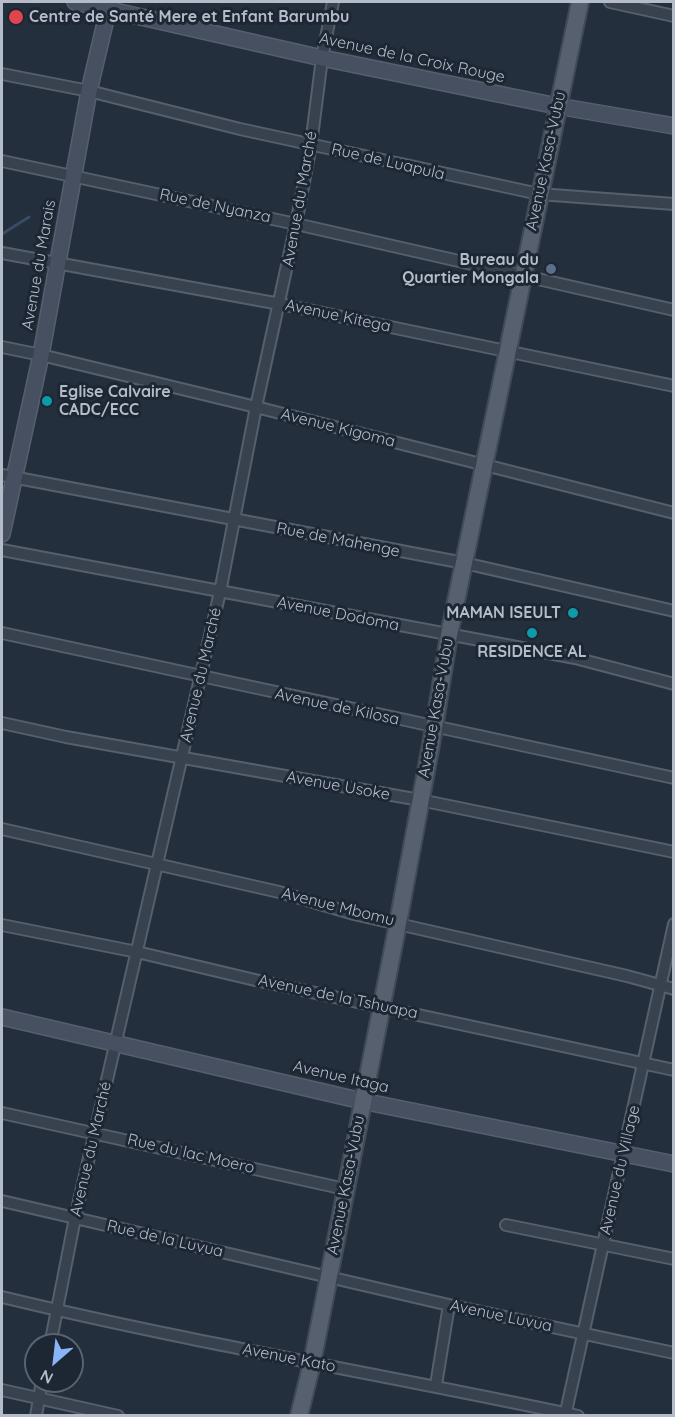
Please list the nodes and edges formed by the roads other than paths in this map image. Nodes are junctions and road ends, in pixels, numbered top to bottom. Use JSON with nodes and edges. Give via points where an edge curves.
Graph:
{"nodes":[{"id":1,"x":75,"y":2,"type":"edge"},
{"id":2,"x":333,"y":2,"type":"edge"},
{"id":3,"x":580,"y":2,"type":"edge"},
{"id":4,"x":610,"y":2,"type":"edge"},
{"id":5,"x":110,"y":5,"type":"edge"},
{"id":6,"x":674,"y":16,"type":"edge"},
{"id":7,"x":322,"y":58,"type":"junction"},
{"id":8,"x":2,"y":74,"type":"edge"},
{"id":9,"x":89,"y":91,"type":"junction"},
{"id":10,"x":557,"y":106,"type":"junction"},
{"id":11,"x":674,"y":126,"type":"edge"},
{"id":12,"x":311,"y":145,"type":"junction"},
{"id":13,"x":2,"y":161,"type":"edge"},
{"id":14,"x":74,"y":177,"type":"junction"},
{"id":15,"x":539,"y":194,"type":"junction"},
{"id":16,"x":674,"y":204,"type":"edge"},
{"id":17,"x":296,"y":224,"type":"junction"},
{"id":18,"x":2,"y":253,"type":"edge"},
{"id":19,"x":58,"y":264,"type":"junction"},
{"id":20,"x":522,"y":277,"type":"junction"},
{"id":21,"x":280,"y":304,"type":"junction"},
{"id":22,"x":674,"y":310,"type":"edge"},
{"id":23,"x":2,"y":347,"type":"edge"},
{"id":24,"x":507,"y":352,"type":"junction"},
{"id":25,"x":41,"y":355,"type":"junction"},
{"id":26,"x":674,"y":386,"type":"edge"},
{"id":27,"x":256,"y":407,"type":"junction"},
{"id":28,"x":483,"y":466,"type":"junction"},
{"id":29,"x":8,"y":476,"type":"edge"},
{"id":30,"x":674,"y":513,"type":"edge"},
{"id":31,"x":234,"y":520,"type":"junction"},
{"id":32,"x":2,"y":534,"type":"edge"},
{"id":33,"x":2,"y":550,"type":"edge"},
{"id":34,"x":464,"y":563,"type":"junction"},
{"id":35,"x":220,"y":592,"type":"junction"},
{"id":36,"x":674,"y":611,"type":"edge"},
{"id":37,"x":2,"y":633,"type":"edge"},
{"id":38,"x":449,"y":635,"type":"junction"},
{"id":39,"x":201,"y":678,"type":"junction"},
{"id":40,"x":674,"y":684,"type":"edge"},
{"id":41,"x":2,"y":723,"type":"edge"},
{"id":42,"x":434,"y":728,"type":"junction"},
{"id":43,"x":182,"y":758,"type":"junction"},
{"id":44,"x":674,"y":778,"type":"edge"},
{"id":45,"x":420,"y":800,"type":"junction"},
{"id":46,"x":2,"y":829,"type":"edge"},
{"id":47,"x":674,"y":852,"type":"edge"},
{"id":48,"x":158,"y":864,"type":"junction"},
{"id":49,"x":398,"y":923,"type":"junction"},
{"id":50,"x":674,"y":924,"type":"edge"},
{"id":51,"x":2,"y":925,"type":"edge"},
{"id":52,"x":137,"y":951,"type":"junction"},
{"id":53,"x":660,"y":985,"type":"junction"},
{"id":54,"x":674,"y":988,"type":"edge"},
{"id":55,"x":381,"y":1006,"type":"junction"},
{"id":56,"x":2,"y":1017,"type":"edge"},
{"id":57,"x":116,"y":1043,"type":"junction"},
{"id":58,"x":643,"y":1063,"type":"junction"},
{"id":59,"x":674,"y":1070,"type":"edge"},
{"id":60,"x":362,"y":1101,"type":"junction"},
{"id":61,"x":2,"y":1113,"type":"edge"},
{"id":62,"x":95,"y":1133,"type":"junction"},
{"id":63,"x":623,"y":1154,"type":"junction"},
{"id":64,"x":674,"y":1164,"type":"edge"},
{"id":65,"x":345,"y":1189,"type":"junction"},
{"id":66,"x":2,"y":1201,"type":"edge"},
{"id":67,"x":75,"y":1218,"type":"junction"},
{"id":68,"x":506,"y":1225,"type":"dead end"},
{"id":69,"x":603,"y":1244,"type":"junction"},
{"id":70,"x":674,"y":1259,"type":"edge"},
{"id":71,"x":328,"y":1277,"type":"junction"},
{"id":72,"x":2,"y":1297,"type":"edge"},
{"id":73,"x":449,"y":1305,"type":"junction"},
{"id":74,"x":58,"y":1311,"type":"junction"},
{"id":75,"x":53,"y":1333,"type":"edge"},
{"id":76,"x":584,"y":1333,"type":"junction"},
{"id":77,"x":674,"y":1353,"type":"edge"},
{"id":78,"x":312,"y":1363,"type":"junction"},
{"id":79,"x":436,"y":1385,"type":"junction"},
{"id":80,"x":2,"y":1390,"type":"edge"},
{"id":81,"x":40,"y":1393,"type":"edge"},
{"id":82,"x":39,"y":1398,"type":"junction"},
{"id":83,"x":566,"y":1414,"type":"edge"},
{"id":84,"x":36,"y":1416,"type":"edge"},
{"id":85,"x":118,"y":1416,"type":"edge"},
{"id":86,"x":299,"y":1416,"type":"edge"},
{"id":87,"x":578,"y":1416,"type":"edge"}],
"edges":[{"from":1,"to":5,"type":"street","name":"Avenue de la Croix Rouge"},
{"from":2,"to":7,"type":"street","name":"Avenue du Marché"},
{"from":3,"to":10,"type":"main road","name":"Avenue Kasa-Vubu"},
{"from":4,"to":6,"type":"street"},
{"from":5,"to":7,"type":"street","name":"Avenue de la Croix Rouge"},
{"from":5,"to":9,"type":"street","name":"Avenue du Marais"},
{"from":7,"to":10,"type":"street","name":"Avenue de la Croix Rouge"},
{"from":7,"to":12,"type":"street","name":"Avenue du Marché"},
{"from":8,"to":9,"type":"street","name":"Rue de Luapula"},
{"from":9,"to":12,"type":"street","name":"Rue de Luapula"},
{"from":9,"to":14,"type":"street","name":"Avenue du Marais"},
{"from":10,"to":11,"type":"street","name":"Avenue de la Croix Rouge"},
{"from":10,"to":15,"type":"main road","name":"Avenue Kasa-Vubu"},
{"from":12,"to":15,"type":"street","name":"Rue de Luapula"},
{"from":12,"to":17,"type":"street","name":"Avenue du Marché"},
{"from":13,"to":14,"type":"street","name":"Rue de Nyanza"},
{"from":14,"to":17,"type":"street","name":"Rue de Nyanza"},
{"from":14,"to":19,"type":"street","name":"Avenue du Marais"},
{"from":15,"to":16,"type":"street","name":"Rue de Luapula"},
{"from":15,"to":20,"type":"main road","name":"Avenue Kasa-Vubu"},
{"from":17,"to":20,"type":"street","name":"Rue de Nyanza"},
{"from":17,"to":21,"type":"street","name":"Avenue du Marché"},
{"from":18,"to":19,"type":"street","name":"Avenue Kitega"},
{"from":19,"to":21,"type":"street","name":"Avenue Kitega"},
{"from":19,"to":25,"type":"street","name":"Avenue du Marais"},
{"from":20,"to":22,"type":"street","name":"Rue de Nyanza"},
{"from":20,"to":24,"type":"main road","name":"Avenue Kasa-Vubu"},
{"from":21,"to":24,"type":"street","name":"Avenue Kitega"},
{"from":21,"to":27,"type":"street","name":"Avenue du Marché"},
{"from":23,"to":25,"type":"street","name":"Avenue Kigoma"},
{"from":24,"to":26,"type":"street","name":"Avenue Kitega"},
{"from":24,"to":28,"type":"main road","name":"Avenue Kasa-Vubu"},
{"from":25,"to":27,"type":"street","name":"Avenue Kigoma"},
{"from":25,"to":29,"type":"street","name":"Avenue du Marais"},
{"from":27,"to":28,"type":"street","name":"Avenue Kigoma"},
{"from":27,"to":31,"type":"street","name":"Avenue du Marché"},
{"from":28,"to":30,"type":"street","name":"Avenue Kigoma"},
{"from":28,"to":34,"type":"main road","name":"Avenue Kasa-Vubu"},
{"from":29,"to":31,"type":"street","name":"Rue de Mahenge"},
{"from":29,"to":32,"type":"street","name":"Avenue du Marais"},
{"from":31,"to":34,"type":"street","name":"Rue de Mahenge"},
{"from":31,"to":35,"type":"street","name":"Avenue du Marché"},
{"from":33,"to":35,"type":"street","name":"Avenue Dodoma"},
{"from":34,"to":36,"type":"street","name":"Rue de Mahenge"},
{"from":34,"to":38,"type":"main road","name":"Avenue Kasa-Vubu"},
{"from":35,"to":38,"type":"street","name":"Avenue Dodoma"},
{"from":35,"to":39,"type":"street","name":"Avenue du Marché"},
{"from":37,"to":39,"type":"street","name":"Avenue de Kilosa"},
{"from":38,"to":40,"type":"street","name":"Avenue Dodoma","via":[[575,658]]},
{"from":38,"to":42,"type":"main road","name":"Avenue Kasa-Vubu"},
{"from":39,"to":42,"type":"street","name":"Avenue de Kilosa"},
{"from":39,"to":43,"type":"street","name":"Avenue du Marché"},
{"from":41,"to":43,"type":"street","name":"Avenue Usoke"},
{"from":42,"to":44,"type":"street","name":"Avenue de Kilosa"},
{"from":42,"to":45,"type":"main road","name":"Avenue Kasa-Vubu"},
{"from":43,"to":45,"type":"street","name":"Avenue Usoke"},
{"from":43,"to":48,"type":"street","name":"Avenue du Marché"},
{"from":45,"to":47,"type":"street","name":"Avenue Usoke"},
{"from":45,"to":49,"type":"main road","name":"Avenue Kasa-Vubu"},
{"from":46,"to":48,"type":"street","name":"Avenue Mbomu"},
{"from":48,"to":49,"type":"street","name":"Avenue Mbomu"},
{"from":48,"to":52,"type":"street","name":"Avenue du Marché"},
{"from":49,"to":53,"type":"street","name":"Avenue Mbomu"},
{"from":49,"to":55,"type":"main road","name":"Avenue Kasa-Vubu"},
{"from":50,"to":53,"type":"street","name":"Avenue du Village"},
{"from":51,"to":52,"type":"street","name":"Avenue de la Tshuapa"},
{"from":52,"to":55,"type":"street","name":"Avenue de la Tshuapa"},
{"from":52,"to":57,"type":"street","name":"Avenue du Marché"},
{"from":53,"to":54,"type":"street","name":"Avenue Mbomu"},
{"from":53,"to":58,"type":"street","name":"Avenue du Village"},
{"from":55,"to":58,"type":"street","name":"Avenue de la Tshuapa"},
{"from":55,"to":60,"type":"main road","name":"Avenue Kasa-Vubu"},
{"from":56,"to":57,"type":"street","name":"Avenue Itaga"},
{"from":57,"to":60,"type":"street","name":"Avenue Itaga"},
{"from":57,"to":62,"type":"street","name":"Avenue du Marché"},
{"from":58,"to":59,"type":"street","name":"Avenue de la Tshuapa"},
{"from":58,"to":63,"type":"street","name":"Avenue du Village"},
{"from":60,"to":63,"type":"street","name":"Avenue Itaga"},
{"from":60,"to":65,"type":"main road","name":"Avenue Kasa-Vubu"},
{"from":61,"to":62,"type":"street","name":"Rue du lac Moero"},
{"from":62,"to":65,"type":"street","name":"Rue du lac Moero"},
{"from":62,"to":67,"type":"street","name":"Avenue du Marché"},
{"from":63,"to":64,"type":"street","name":"Avenue Itaga"},
{"from":63,"to":69,"type":"street","name":"Avenue du Village"},
{"from":65,"to":71,"type":"main road","name":"Avenue Kasa-Vubu"},
{"from":66,"to":67,"type":"street","name":"Rue de la Luvua"},
{"from":67,"to":71,"type":"street","name":"Rue de la Luvua"},
{"from":67,"to":74,"type":"street","name":"Avenue du Marché"},
{"from":68,"to":69,"type":"street"},
{"from":69,"to":70,"type":"street"},
{"from":69,"to":76,"type":"street","name":"Avenue du Village"},
{"from":71,"to":73,"type":"street","name":"Avenue Luvua"},
{"from":71,"to":78,"type":"main road","name":"Avenue Kasa-Vubu"},
{"from":72,"to":74,"type":"street","name":"Avenue Kato"},
{"from":73,"to":76,"type":"street","name":"Avenue Luvua"},
{"from":73,"to":79,"type":"street"},
{"from":74,"to":75,"type":"street","name":"Avenue du Marché"},
{"from":74,"to":78,"type":"street","name":"Avenue Kato"},
{"from":76,"to":77,"type":"street","name":"Avenue Luvua"},
{"from":76,"to":83,"type":"street","name":"Avenue du Village"},
{"from":78,"to":79,"type":"street","name":"Avenue Kato"},
{"from":78,"to":86,"type":"main road","name":"Avenue Kasa-Vubu"},
{"from":79,"to":83,"type":"street","name":"Avenue Kato"},
{"from":80,"to":82,"type":"street"},
{"from":81,"to":82,"type":"street"},
{"from":82,"to":84,"type":"street"},
{"from":82,"to":85,"type":"street"},
{"from":83,"to":87,"type":"street","name":"Avenue Kato"}]}
